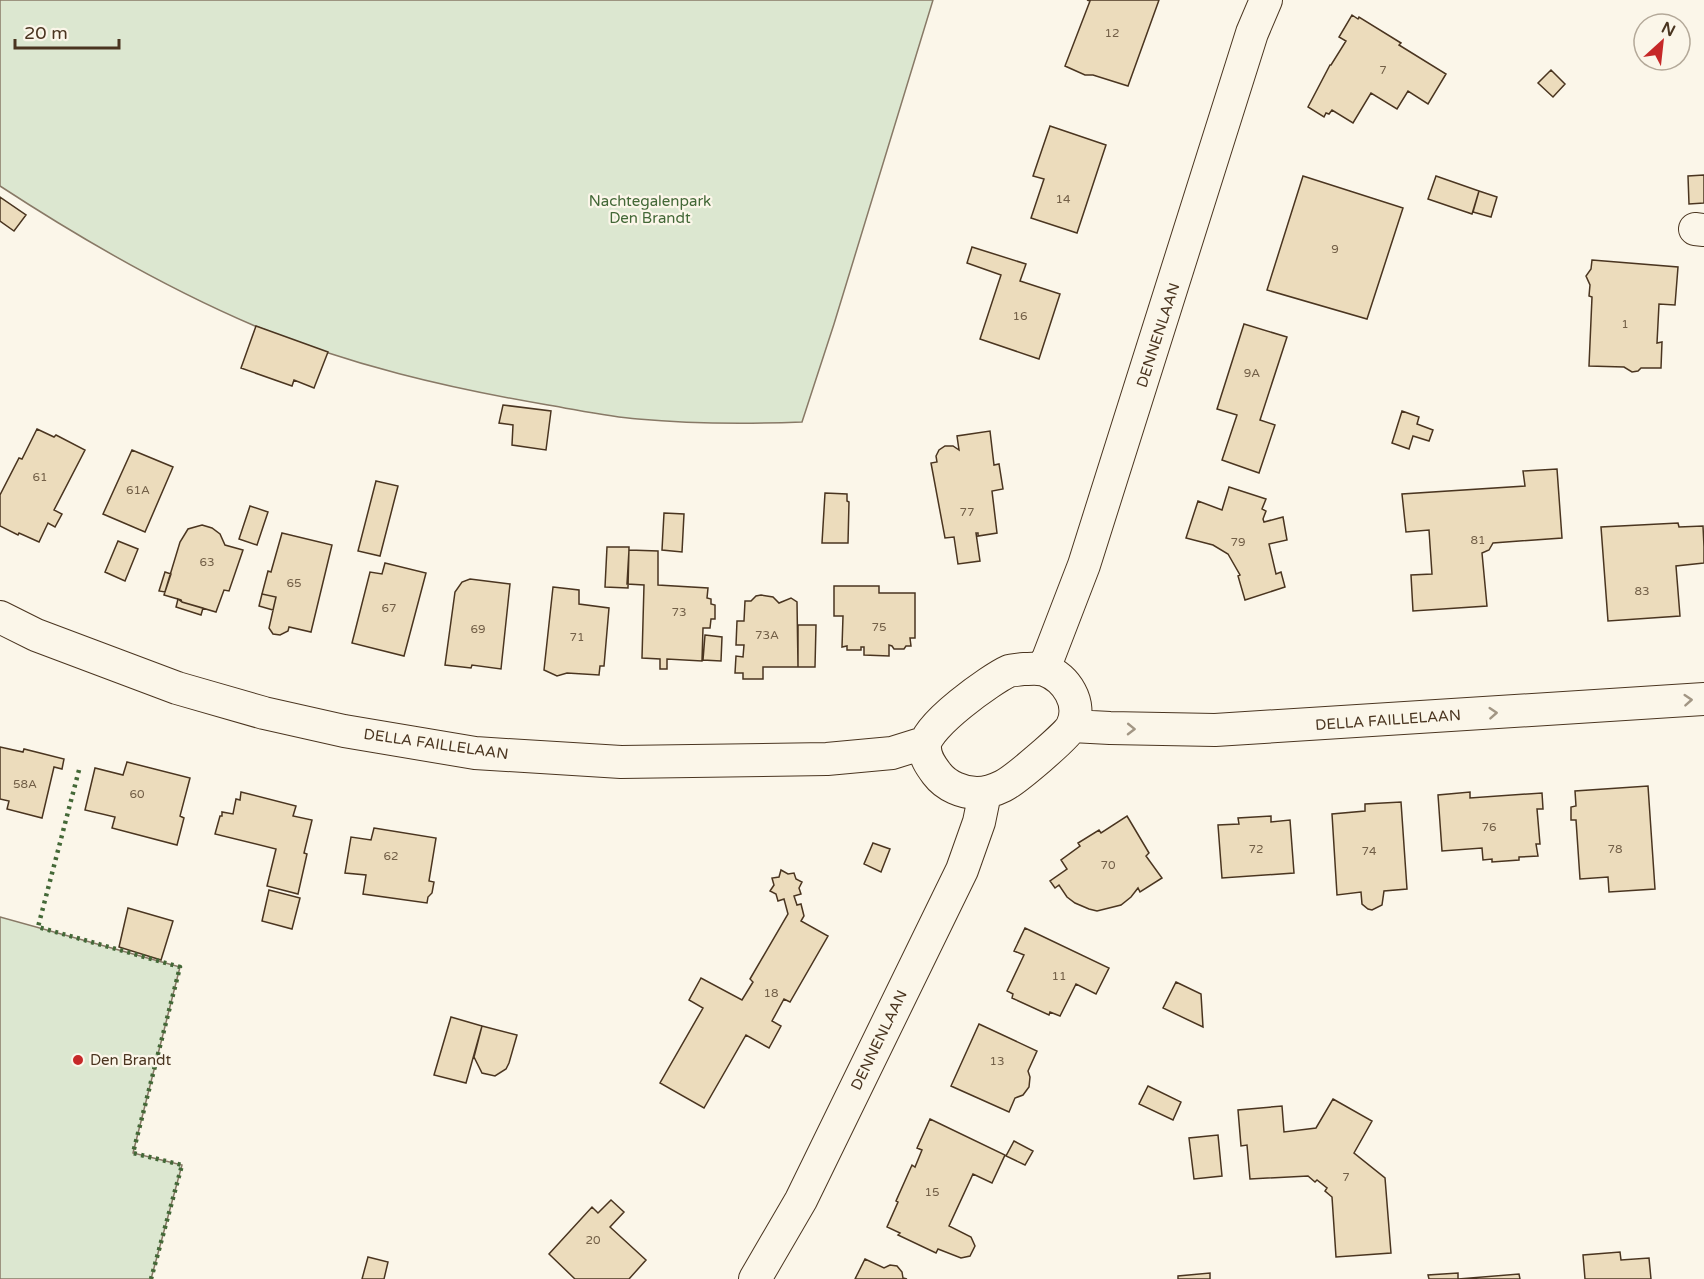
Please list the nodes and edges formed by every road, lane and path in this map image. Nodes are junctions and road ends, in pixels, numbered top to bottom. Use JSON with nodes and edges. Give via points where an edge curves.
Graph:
{"nodes":[{"id":1,"x":1266,"y":0,"type":"edge"},
{"id":2,"x":0,"y":617,"type":"edge"},
{"id":3,"x":1044,"y":669,"type":"junction"},
{"id":4,"x":1704,"y":699,"type":"edge"},
{"id":5,"x":1072,"y":726,"type":"junction"},
{"id":6,"x":924,"y":743,"type":"junction"},
{"id":7,"x":985,"y":793,"type":"junction"},
{"id":8,"x":755,"y":1279,"type":"edge"}],
"edges":[{"from":1,"to":3,"type":"street","name":"DENNENLAAN","via":[[1252,33],[1084,565]]},
{"from":2,"to":6,"type":"street","name":"DELLA FAILLELAAN","via":[[36,635],[188,691],[264,713],[475,753],[621,762],[826,759],[892,753]]},
{"from":3,"to":5,"type":"street","via":[[1061,680],[1072,694],[1076,703]]},
{"from":3,"to":6,"type":"street","via":[[1010,671],[1001,676],[959,705]]},
{"from":5,"to":4,"type":"street","name":"DELLA FAILLELAAN","one_way":true,"via":[[1215,730]]},
{"from":5,"to":7,"type":"street","via":[[1005,785]]},
{"from":6,"to":7,"type":"street","via":[[929,763],[941,779],[969,793]]},
{"from":7,"to":8,"type":"street","name":"DENNENLAAN","via":[[962,870],[801,1200]]}]}
